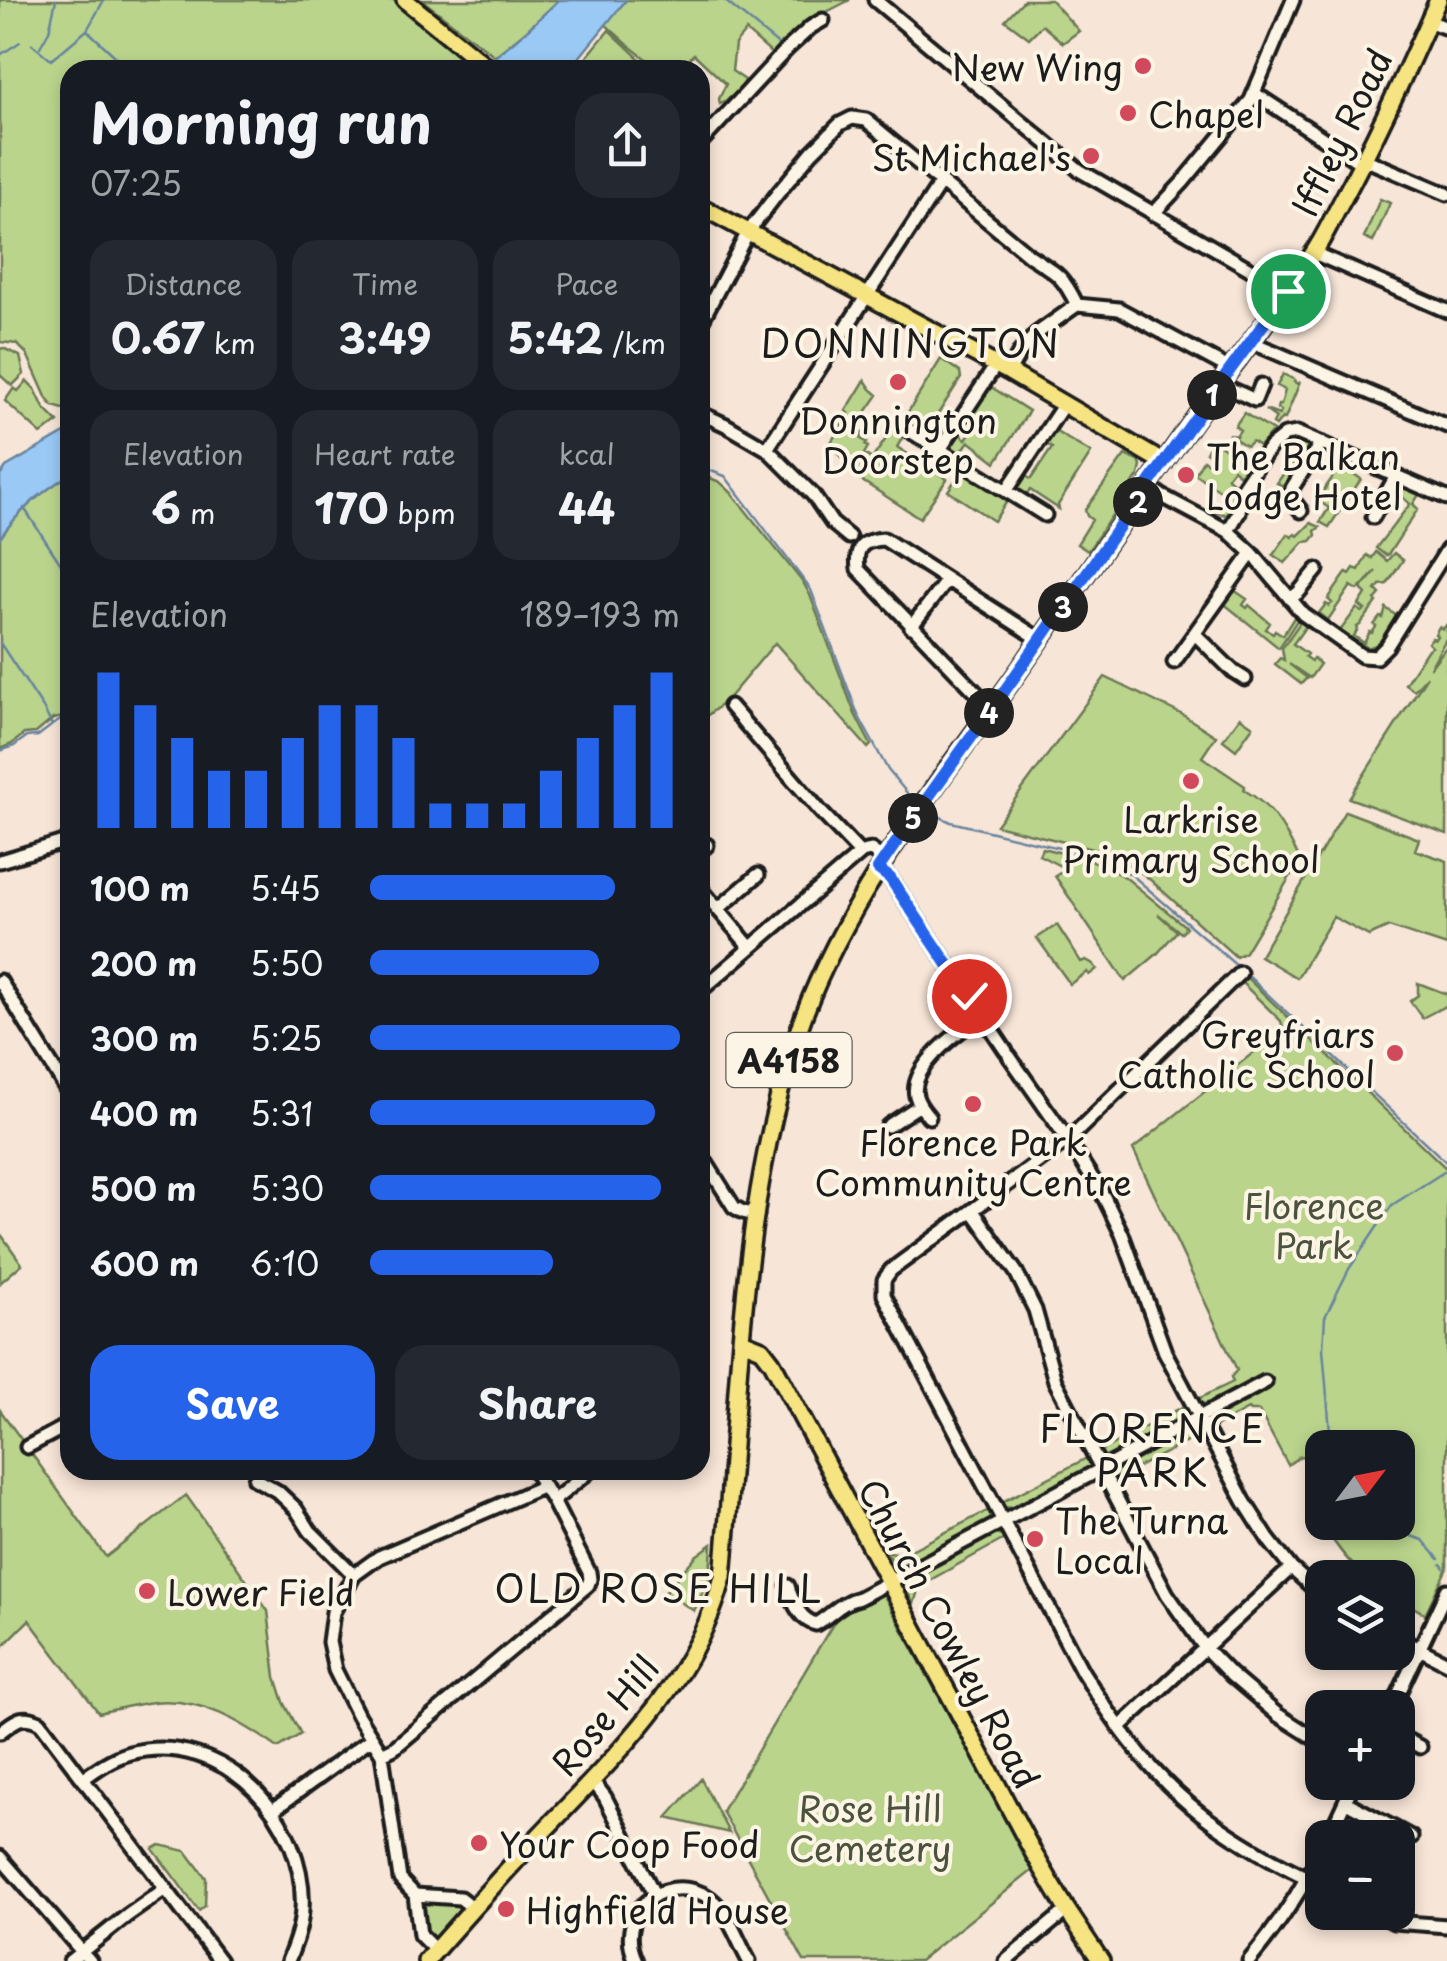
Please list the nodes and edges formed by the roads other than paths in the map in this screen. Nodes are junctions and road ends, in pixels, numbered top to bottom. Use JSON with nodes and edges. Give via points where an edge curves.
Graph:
{"nodes":[{"id":1,"x":405,"y":0,"type":"edge"},
{"id":2,"x":875,"y":0,"type":"edge"},
{"id":3,"x":1293,"y":0,"type":"edge"},
{"id":4,"x":1438,"y":0,"type":"edge"},
{"id":5,"x":823,"y":20,"type":"dead end"},
{"id":6,"x":1428,"y":21,"type":"junction"},
{"id":7,"x":1447,"y":28,"type":"edge"},
{"id":8,"x":478,"y":60,"type":"edge"},
{"id":9,"x":1254,"y":94,"type":"junction"},
{"id":10,"x":710,"y":131,"type":"edge"},
{"id":11,"x":1363,"y":162,"type":"junction"},
{"id":12,"x":941,"y":182,"type":"junction"},
{"id":13,"x":1447,"y":194,"type":"edge"},
{"id":14,"x":710,"y":211,"type":"edge"},
{"id":15,"x":1153,"y":214,"type":"junction"},
{"id":16,"x":748,"y":232,"type":"junction"},
{"id":17,"x":1314,"y":253,"type":"junction"},
{"id":18,"x":1288,"y":291,"type":"junction"},
{"id":19,"x":868,"y":296,"type":"junction"},
{"id":20,"x":710,"y":305,"type":"edge"},
{"id":21,"x":1076,"y":305,"type":"junction"},
{"id":22,"x":1447,"y":311,"type":"edge"},
{"id":23,"x":1250,"y":342,"type":"junction"},
{"id":24,"x":1220,"y":364,"type":"dead end"},
{"id":25,"x":1002,"y":368,"type":"junction"},
{"id":26,"x":1220,"y":384,"type":"junction"},
{"id":27,"x":1262,"y":385,"type":"dead end"},
{"id":28,"x":1064,"y":404,"type":"junction"},
{"id":29,"x":710,"y":418,"type":"edge"},
{"id":30,"x":902,"y":426,"type":"dead end"},
{"id":31,"x":1447,"y":426,"type":"edge"},
{"id":32,"x":1322,"y":443,"type":"junction"},
{"id":33,"x":767,"y":448,"type":"junction"},
{"id":34,"x":941,"y":448,"type":"junction"},
{"id":35,"x":1164,"y":464,"type":"junction"},
{"id":36,"x":1396,"y":476,"type":"junction"},
{"id":37,"x":1149,"y":486,"type":"junction"},
{"id":38,"x":1007,"y":490,"type":"junction"},
{"id":39,"x":1447,"y":498,"type":"edge"},
{"id":40,"x":1301,"y":511,"type":"dead end"},
{"id":41,"x":1045,"y":515,"type":"dead end"},
{"id":42,"x":1373,"y":517,"type":"dead end"},
{"id":43,"x":1228,"y":531,"type":"junction"},
{"id":44,"x":849,"y":536,"type":"dead end"},
{"id":45,"x":1447,"y":550,"type":"edge"},
{"id":46,"x":1252,"y":553,"type":"junction"},
{"id":47,"x":1318,"y":570,"type":"dead end"},
{"id":48,"x":947,"y":580,"type":"junction"},
{"id":49,"x":1290,"y":599,"type":"junction"},
{"id":50,"x":912,"y":627,"type":"junction"},
{"id":51,"x":1195,"y":634,"type":"junction"},
{"id":52,"x":1041,"y":640,"type":"junction"},
{"id":53,"x":1174,"y":662,"type":"dead end"},
{"id":54,"x":1245,"y":679,"type":"dead end"},
{"id":55,"x":730,"y":706,"type":"dead end"},
{"id":56,"x":992,"y":709,"type":"junction"},
{"id":57,"x":60,"y":843,"type":"edge"},
{"id":58,"x":860,"y":853,"type":"junction"},
{"id":59,"x":0,"y":861,"type":"edge"},
{"id":60,"x":882,"y":865,"type":"junction"},
{"id":61,"x":758,"y":875,"type":"dead end"},
{"id":62,"x":710,"y":900,"type":"edge"},
{"id":63,"x":718,"y":909,"type":"junction"},
{"id":64,"x":750,"y":948,"type":"junction"},
{"id":65,"x":1240,"y":974,"type":"dead end"},
{"id":66,"x":0,"y":981,"type":"edge"},
{"id":67,"x":710,"y":982,"type":"edge"},
{"id":68,"x":982,"y":1015,"type":"junction"},
{"id":69,"x":60,"y":1079,"type":"edge"},
{"id":70,"x":920,"y":1105,"type":"junction"},
{"id":71,"x":929,"y":1118,"type":"dead end"},
{"id":72,"x":888,"y":1126,"type":"dead end"},
{"id":73,"x":1068,"y":1140,"type":"junction"},
{"id":74,"x":710,"y":1169,"type":"edge"},
{"id":75,"x":973,"y":1211,"type":"junction"},
{"id":76,"x":757,"y":1215,"type":"junction"},
{"id":77,"x":742,"y":1341,"type":"junction"},
{"id":78,"x":1264,"y":1382,"type":"dead end"},
{"id":79,"x":1199,"y":1418,"type":"junction"},
{"id":80,"x":60,"y":1429,"type":"edge"},
{"id":81,"x":26,"y":1447,"type":"dead end"},
{"id":82,"x":1101,"y":1469,"type":"junction"},
{"id":83,"x":257,"y":1480,"type":"edge"},
{"id":84,"x":540,"y":1480,"type":"edge"},
{"id":85,"x":579,"y":1480,"type":"edge"},
{"id":86,"x":544,"y":1486,"type":"junction"},
{"id":87,"x":553,"y":1501,"type":"junction"},
{"id":88,"x":1004,"y":1521,"type":"junction"},
{"id":89,"x":1291,"y":1568,"type":"junction"},
{"id":90,"x":354,"y":1575,"type":"junction"},
{"id":91,"x":888,"y":1581,"type":"junction"},
{"id":92,"x":1305,"y":1581,"type":"edge"},
{"id":93,"x":788,"y":1586,"type":"dead end"},
{"id":94,"x":1447,"y":1590,"type":"edge"},
{"id":95,"x":1415,"y":1646,"type":"edge"},
{"id":96,"x":1206,"y":1648,"type":"junction"},
{"id":97,"x":1421,"y":1649,"type":"junction"},
{"id":98,"x":1447,"y":1663,"type":"edge"},
{"id":99,"x":1401,"y":1690,"type":"edge"},
{"id":100,"x":1120,"y":1727,"type":"junction"},
{"id":101,"x":0,"y":1732,"type":"edge"},
{"id":102,"x":1305,"y":1732,"type":"edge"},
{"id":103,"x":372,"y":1738,"type":"junction"},
{"id":104,"x":1415,"y":1744,"type":"edge"},
{"id":105,"x":1420,"y":1746,"type":"dead end"},
{"id":106,"x":382,"y":1754,"type":"junction"},
{"id":107,"x":83,"y":1779,"type":"junction"},
{"id":108,"x":592,"y":1780,"type":"junction"},
{"id":109,"x":1346,"y":1802,"type":"joint"},
{"id":110,"x":273,"y":1810,"type":"junction"},
{"id":111,"x":1337,"y":1820,"type":"edge"},
{"id":112,"x":1379,"y":1820,"type":"edge"},
{"id":113,"x":0,"y":1857,"type":"edge"},
{"id":114,"x":1305,"y":1876,"type":"edge"},
{"id":115,"x":1305,"y":1883,"type":"edge"},
{"id":116,"x":166,"y":1889,"type":"junction"},
{"id":117,"x":654,"y":1894,"type":"junction"},
{"id":118,"x":415,"y":1895,"type":"junction"},
{"id":119,"x":472,"y":1908,"type":"junction"},
{"id":120,"x":1067,"y":1910,"type":"junction"},
{"id":121,"x":1415,"y":1924,"type":"edge"},
{"id":122,"x":1447,"y":1926,"type":"edge"},
{"id":123,"x":86,"y":1956,"type":"edge"},
{"id":124,"x":430,"y":1956,"type":"edge"},
{"id":125,"x":70,"y":1961,"type":"edge"},
{"id":126,"x":220,"y":1961,"type":"edge"},
{"id":127,"x":288,"y":1961,"type":"edge"},
{"id":128,"x":636,"y":1961,"type":"edge"},
{"id":129,"x":749,"y":1961,"type":"edge"},
{"id":130,"x":1006,"y":1961,"type":"edge"},
{"id":131,"x":1101,"y":1961,"type":"edge"},
{"id":132,"x":1250,"y":1961,"type":"edge"}],
"edges":[{"from":1,"to":8,"type":"main road"},
{"from":2,"to":15,"type":"street","via":[[1080,170]]},
{"from":3,"to":9,"type":"street"},
{"from":4,"to":6,"type":"main road","name":"Iffley Road","number":"A4158"},
{"from":5,"to":10,"type":"street"},
{"from":6,"to":7,"type":"street"},
{"from":6,"to":11,"type":"main road","name":"Iffley Road","number":"A4158"},
{"from":9,"to":11,"type":"street"},
{"from":9,"to":15,"type":"street"},
{"from":11,"to":13,"type":"street"},
{"from":11,"to":17,"type":"main road","name":"Iffley Road","number":"A4158"},
{"from":12,"to":16,"type":"street","via":[[866,120],[852,118],[812,152]]},
{"from":12,"to":19,"type":"street"},
{"from":12,"to":21,"type":"street","via":[[1064,280]]},
{"from":14,"to":16,"type":"main road"},
{"from":15,"to":18,"type":"street"},
{"from":16,"to":19,"type":"main road"},
{"from":16,"to":20,"type":"street"},
{"from":17,"to":18,"type":"main road","name":"Iffley Road","number":"A4158"},
{"from":17,"to":22,"type":"street"},
{"from":18,"to":23,"type":"main road","name":"Iffley Road","number":"A4158"},
{"from":19,"to":25,"type":"main road"},
{"from":19,"to":33,"type":"street"},
{"from":21,"to":24,"type":"street","via":[[1119,309]]},
{"from":21,"to":25,"type":"street"},
{"from":23,"to":26,"type":"main road","name":"Iffley Road","number":"A4158"},
{"from":23,"to":31,"type":"street"},
{"from":25,"to":28,"type":"main road"},
{"from":25,"to":34,"type":"street"},
{"from":26,"to":27,"type":"street","via":[[1255,400]]},
{"from":26,"to":35,"type":"main road","name":"Iffley Road","number":"A4158"},
{"from":28,"to":35,"type":"main road"},
{"from":28,"to":38,"type":"street"},
{"from":29,"to":33,"type":"street"},
{"from":30,"to":34,"type":"street"},
{"from":32,"to":36,"type":"street"},
{"from":32,"to":40,"type":"street","via":[[1292,488]]},
{"from":32,"to":43,"type":"street","via":[[1298,432],[1270,446],[1242,487]]},
{"from":33,"to":44,"type":"street"},
{"from":34,"to":38,"type":"street"},
{"from":35,"to":37,"type":"main road","name":"Iffley Road","number":"A4158"},
{"from":36,"to":39,"type":"street"},
{"from":36,"to":42,"type":"street"},
{"from":37,"to":43,"type":"street"},
{"from":37,"to":52,"type":"main road","name":"Iffley Road","number":"A4158"},
{"from":38,"to":41,"type":"street"},
{"from":43,"to":46,"type":"street"},
{"from":45,"to":49,"type":"street","via":[[1376,657],[1362,656]]},
{"from":46,"to":49,"type":"street"},
{"from":46,"to":51,"type":"street"},
{"from":47,"to":49,"type":"street"},
{"from":48,"to":50,"type":"street"},
{"from":48,"to":50,"type":"street","via":[[884,539],[860,546],[858,569]]},
{"from":48,"to":52,"type":"street"},
{"from":50,"to":56,"type":"street"},
{"from":51,"to":53,"type":"street"},
{"from":51,"to":54,"type":"street"},
{"from":52,"to":56,"type":"main road","name":"Iffley Road","number":"A4158"},
{"from":55,"to":58,"type":"street"},
{"from":56,"to":60,"type":"main road","name":"Iffley Road","number":"A4158"},
{"from":57,"to":59,"type":"street"},
{"from":58,"to":60,"type":"street","via":[[871,850]]},
{"from":58,"to":64,"type":"street"},
{"from":60,"to":68,"type":"street"},
{"from":60,"to":76,"type":"main road","number":"A4158","via":[[839,936],[804,1016],[784,1074]]},
{"from":61,"to":63,"type":"street"},
{"from":62,"to":63,"type":"street"},
{"from":63,"to":64,"type":"street"},
{"from":64,"to":67,"type":"street"},
{"from":65,"to":73,"type":"street"},
{"from":66,"to":69,"type":"street"},
{"from":68,"to":70,"type":"street","via":[[932,1057],[916,1086]]},
{"from":68,"to":73,"type":"street"},
{"from":70,"to":71,"type":"street"},
{"from":70,"to":72,"type":"street"},
{"from":73,"to":75,"type":"street"},
{"from":73,"to":79,"type":"street","via":[[1122,1234],[1155,1329]]},
{"from":74,"to":76,"type":"street","via":[[734,1206]]},
{"from":75,"to":82,"type":"street","via":[[1016,1272],[1055,1382]]},
{"from":75,"to":88,"type":"street","via":[[892,1270],[884,1295]]},
{"from":76,"to":77,"type":"main road","number":"A4158"},
{"from":77,"to":91,"type":"main road","name":"Church Cowley Road","via":[[772,1362]]},
{"from":77,"to":108,"type":"main road","name":"Rose Hill","number":"A4158","via":[[718,1599],[667,1694]]},
{"from":78,"to":79,"type":"street"},
{"from":79,"to":82,"type":"street"},
{"from":79,"to":89,"type":"street","via":[[1244,1501]]},
{"from":80,"to":81,"type":"street"},
{"from":82,"to":88,"type":"street"},
{"from":82,"to":96,"type":"street","via":[[1167,1594]]},
{"from":83,"to":90,"type":"street","via":[[296,1508]]},
{"from":84,"to":86,"type":"street"},
{"from":85,"to":87,"type":"street"},
{"from":86,"to":87,"type":"street"},
{"from":86,"to":90,"type":"street","via":[[379,1557]]},
{"from":87,"to":106,"type":"street","via":[[590,1572],[588,1586]]},
{"from":88,"to":91,"type":"street"},
{"from":88,"to":100,"type":"street","via":[[1082,1670]]},
{"from":89,"to":92,"type":"street"},
{"from":89,"to":96,"type":"street"},
{"from":90,"to":103,"type":"street","via":[[334,1612],[330,1642],[335,1670]]},
{"from":91,"to":93,"type":"street","via":[[842,1602],[816,1624],[802,1616]]},
{"from":91,"to":120,"type":"main road","name":"Church Cowley Road"},
{"from":94,"to":97,"type":"street"},
{"from":95,"to":97,"type":"street"},
{"from":96,"to":100,"type":"street"},
{"from":96,"to":102,"type":"street","via":[[1231,1676]]},
{"from":97,"to":98,"type":"street"},
{"from":97,"to":99,"type":"street"},
{"from":100,"to":114,"type":"street","via":[[1190,1805]]},
{"from":101,"to":107,"type":"street","via":[[18,1719],[40,1722]]},
{"from":103,"to":106,"type":"street"},
{"from":103,"to":110,"type":"street"},
{"from":104,"to":105,"type":"street"},
{"from":106,"to":118,"type":"street","via":[[400,1879]]},
{"from":107,"to":110,"type":"street","via":[[130,1753],[183,1752],[230,1770]]},
{"from":107,"to":116,"type":"street"},
{"from":108,"to":117,"type":"street"},
{"from":108,"to":119,"type":"main road","name":"Rose Hill","number":"A4158"},
{"from":109,"to":111,"type":"street"},
{"from":109,"to":112,"type":"street"},
{"from":110,"to":127,"type":"street","via":[[293,1846],[300,1877],[302,1909]]},
{"from":113,"to":123,"type":"street"},
{"from":115,"to":132,"type":"street"},
{"from":116,"to":123,"type":"street"},
{"from":116,"to":126,"type":"street"},
{"from":117,"to":128,"type":"street","via":[[630,1930]]},
{"from":117,"to":129,"type":"street","via":[[704,1894],[720,1907]]},
{"from":118,"to":119,"type":"street","via":[[460,1898]]},
{"from":118,"to":124,"type":"street"},
{"from":119,"to":124,"type":"main road","name":"Rose Hill","number":"A4158"},
{"from":120,"to":130,"type":"street"},
{"from":120,"to":131,"type":"main road","name":"Church Cowley Road"},
{"from":121,"to":122,"type":"street"},
{"from":123,"to":125,"type":"street"}]}
